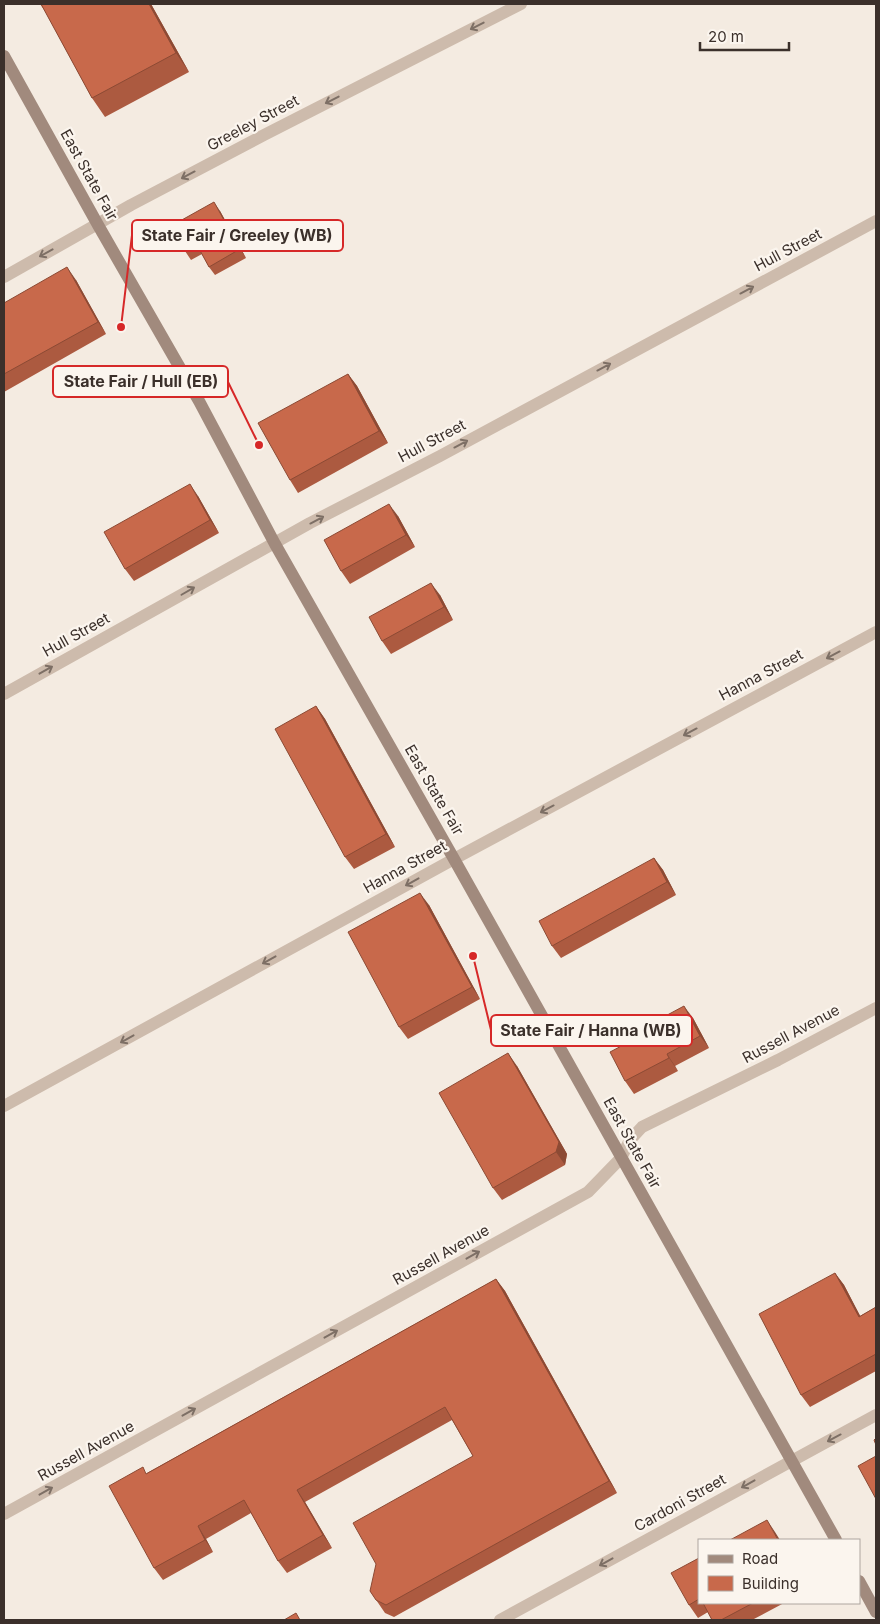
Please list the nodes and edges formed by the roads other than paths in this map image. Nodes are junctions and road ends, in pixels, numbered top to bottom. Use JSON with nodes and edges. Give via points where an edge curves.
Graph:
{"nodes":[{"id":1,"x":521,"y":4,"type":"edge"},
{"id":2,"x":4,"y":56,"type":"edge"},
{"id":3,"x":876,"y":221,"type":"edge"},
{"id":4,"x":98,"y":225,"type":"junction"},
{"id":5,"x":4,"y":277,"type":"edge"},
{"id":6,"x":275,"y":544,"type":"junction"},
{"id":7,"x":876,"y":632,"type":"edge"},
{"id":8,"x":4,"y":694,"type":"edge"},
{"id":9,"x":454,"y":858,"type":"junction"},
{"id":10,"x":876,"y":1008,"type":"edge"},
{"id":11,"x":4,"y":1106,"type":"edge"},
{"id":12,"x":621,"y":1158,"type":"junction"},
{"id":13,"x":876,"y":1415,"type":"edge"},
{"id":14,"x":791,"y":1461,"type":"junction"},
{"id":15,"x":4,"y":1514,"type":"edge"},
{"id":16,"x":835,"y":1539,"type":"edge"},
{"id":17,"x":860,"y":1583,"type":"edge"},
{"id":18,"x":876,"y":1612,"type":"edge"},
{"id":19,"x":500,"y":1620,"type":"edge"}],
"edges":[{"from":1,"to":4,"type":"street","name":"Greeley Street","one_way":true,"via":[[264,135]]},
{"from":2,"to":4,"type":"street","name":"East State Fair"},
{"from":6,"to":3,"type":"street","name":"Hull Street","one_way":true},
{"from":4,"to":5,"type":"street","name":"Greeley Street","one_way":true},
{"from":4,"to":6,"type":"street","name":"East State Fair"},
{"from":8,"to":6,"type":"street","name":"Hull Street","one_way":true},
{"from":6,"to":9,"type":"street","name":"East State Fair"},
{"from":7,"to":9,"type":"street","name":"Hanna Street","one_way":true},
{"from":9,"to":11,"type":"street","name":"Hanna Street","one_way":true},
{"from":9,"to":12,"type":"street","name":"East State Fair"},
{"from":10,"to":12,"type":"street","name":"Russell Avenue","via":[[642,1127],[630,1140]]},
{"from":12,"to":14,"type":"street","name":"East State Fair"},
{"from":15,"to":12,"type":"street","name":"Russell Avenue","one_way":true,"via":[[588,1192]]},
{"from":13,"to":14,"type":"street","name":"Cardoni Street","one_way":true},
{"from":14,"to":16,"type":"street","name":"East State Fair"},
{"from":14,"to":19,"type":"street","name":"Cardoni Street","one_way":true},
{"from":17,"to":18,"type":"street"}]}
